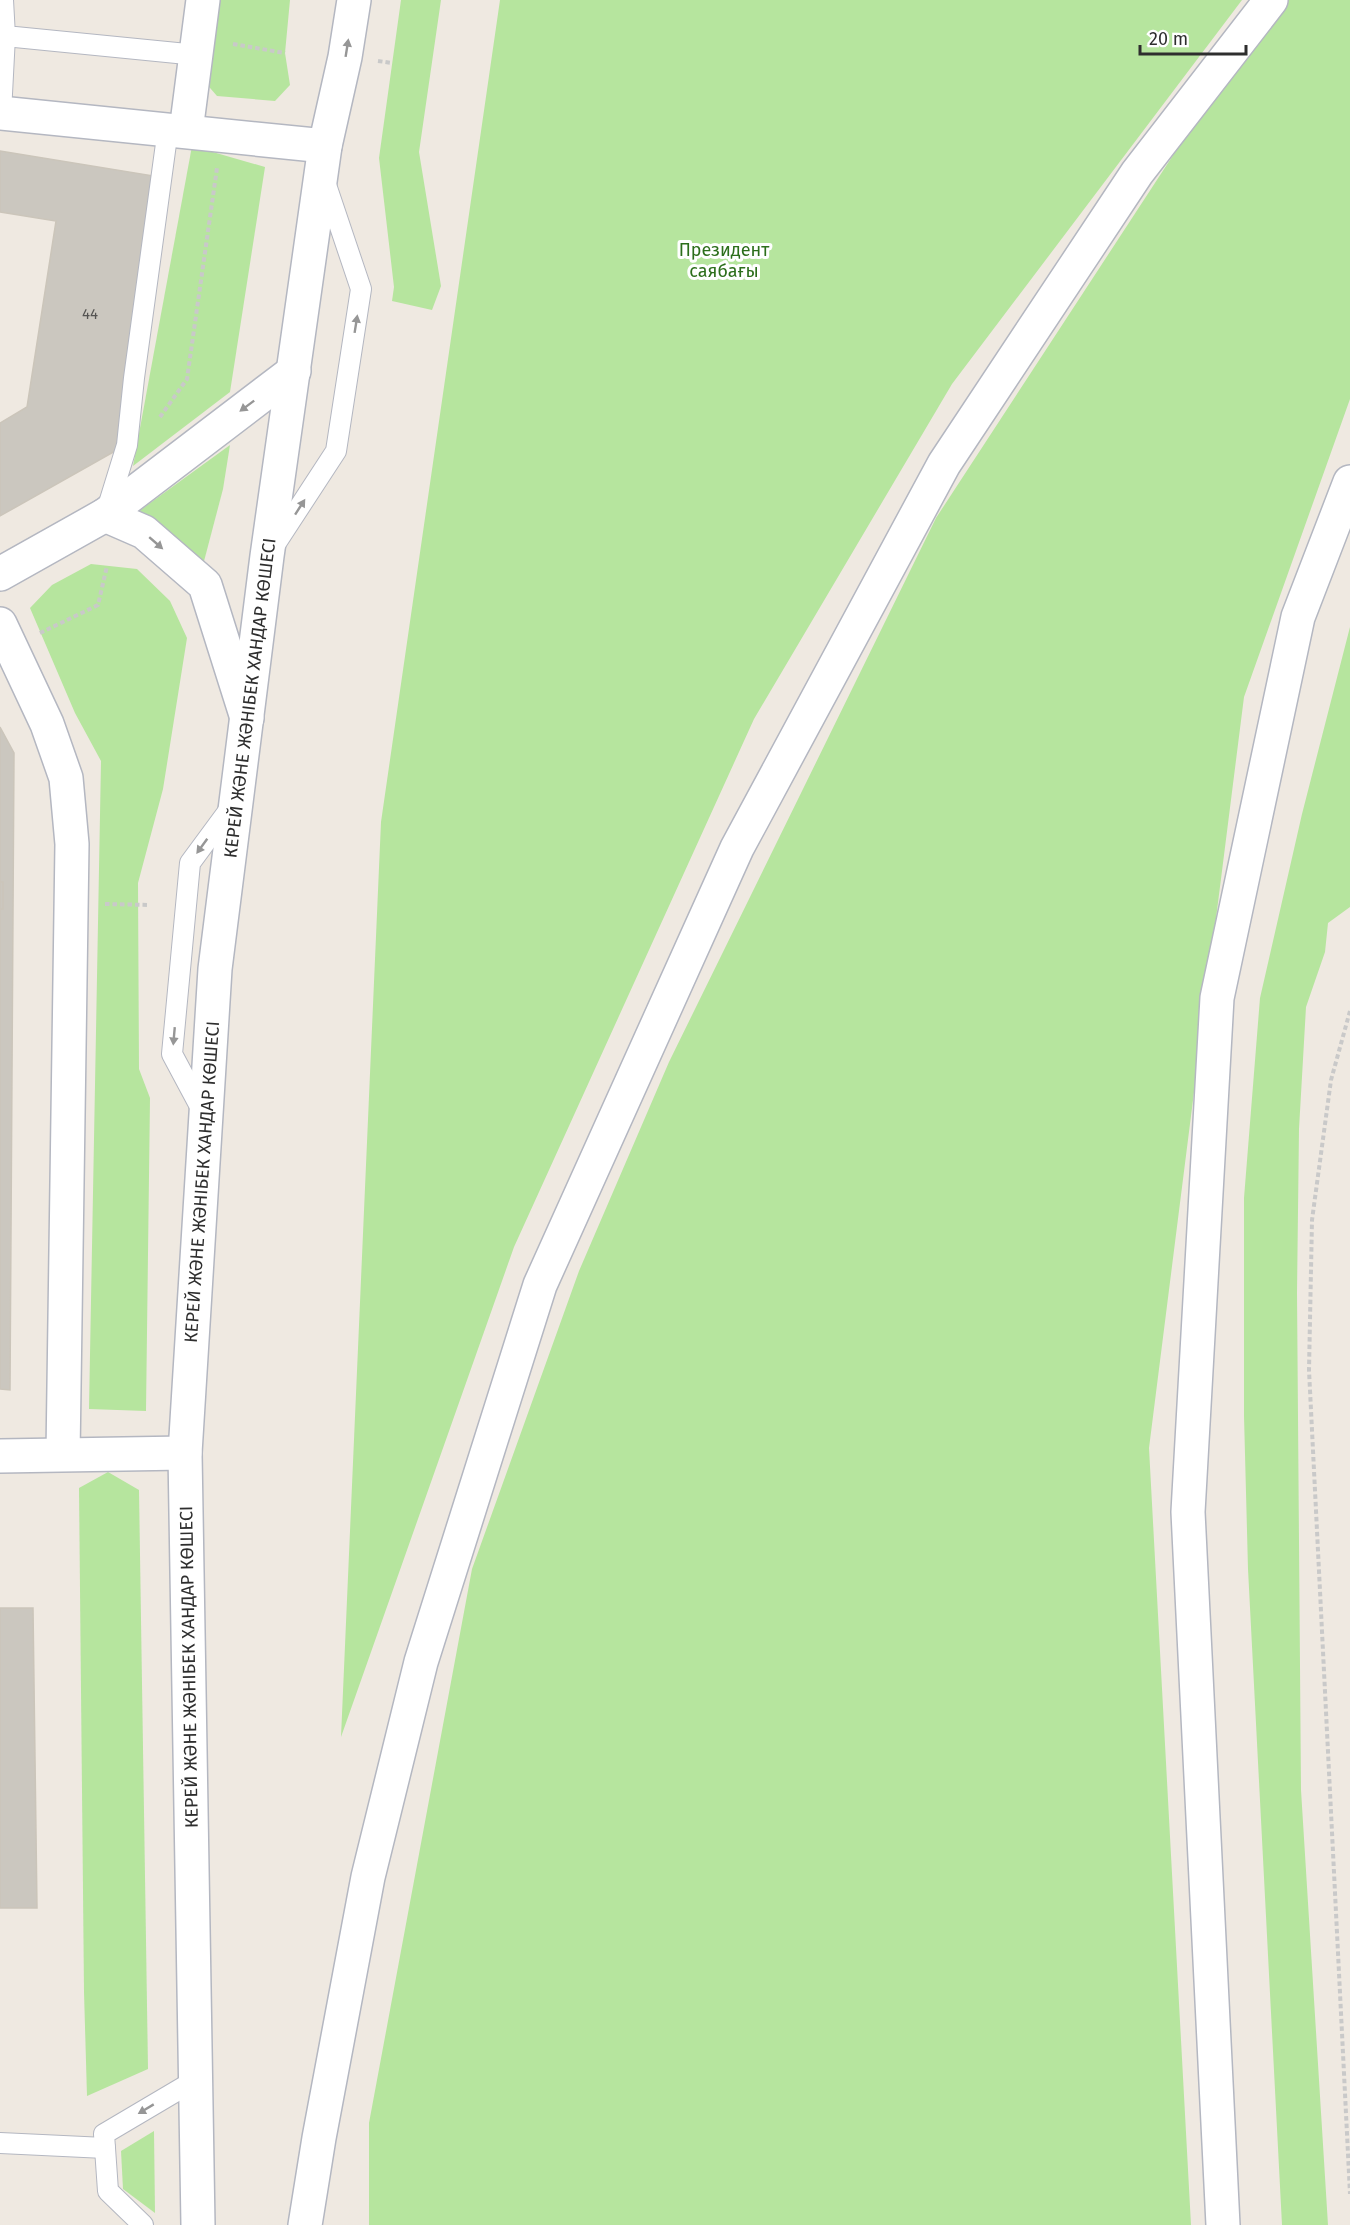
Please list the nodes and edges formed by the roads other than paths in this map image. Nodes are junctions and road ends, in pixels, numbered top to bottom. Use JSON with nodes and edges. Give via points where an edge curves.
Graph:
{"nodes":[{"id":1,"x":3,"y":0,"type":"edge"},
{"id":2,"x":203,"y":0,"type":"edge"},
{"id":3,"x":333,"y":0,"type":"edge"},
{"id":4,"x":354,"y":0,"type":"edge"},
{"id":5,"x":1271,"y":0,"type":"edge"},
{"id":6,"x":5,"y":36,"type":"junction"},
{"id":7,"x":197,"y":46,"type":"junction"},
{"id":8,"x":1,"y":113,"type":"edge"},
{"id":9,"x":177,"y":130,"type":"junction"},
{"id":10,"x":323,"y":160,"type":"junction"},
{"id":11,"x":294,"y":371,"type":"junction"},
{"id":12,"x":1350,"y":482,"type":"edge"},
{"id":13,"x":105,"y":515,"type":"junction"},
{"id":14,"x":267,"y":556,"type":"junction"},
{"id":15,"x":0,"y":574,"type":"edge"},
{"id":16,"x":0,"y":624,"type":"edge"},
{"id":17,"x":247,"y":718,"type":"junction"},
{"id":18,"x":185,"y":1453,"type":"junction"},
{"id":19,"x":63,"y":1454,"type":"junction"},
{"id":20,"x":0,"y":1456,"type":"edge"},
{"id":21,"x":197,"y":2079,"type":"junction"},
{"id":22,"x":0,"y":2143,"type":"edge"},
{"id":23,"x":105,"y":2148,"type":"junction"},
{"id":24,"x":143,"y":2225,"type":"edge"},
{"id":25,"x":198,"y":2225,"type":"edge"},
{"id":26,"x":305,"y":2225,"type":"edge"},
{"id":27,"x":1223,"y":2225,"type":"edge"}],
"edges":[{"from":1,"to":6,"type":"lane"},
{"from":2,"to":7,"type":"street"},
{"from":3,"to":10,"type":"street","name":"КЕРЕЙ ЖӘНЕ ЖӘНІБЕК ХАНДАР КӨШЕСІ","via":[[323,56]]},
{"from":10,"to":4,"type":"street","name":"КЕРЕЙ ЖӘНЕ ЖӘНІБЕК ХАНДАР КӨШЕСІ","one_way":true},
{"from":5,"to":26,"type":"street","via":[[1137,173],[944,464],[737,848],[540,1285],[422,1662],[368,1877]]},
{"from":6,"to":7,"type":"lane"},
{"from":6,"to":8,"type":"lane"},
{"from":7,"to":9,"type":"street"},
{"from":8,"to":9,"type":"street"},
{"from":9,"to":10,"type":"street","via":[[221,135]]},
{"from":9,"to":13,"type":"lane","via":[[136,366],[127,445]]},
{"from":10,"to":11,"type":"street","name":"КЕРЕЙ ЖӘНЕ ЖӘНІБЕК ХАНДАР КӨШЕСІ"},
{"from":14,"to":10,"type":"lane","one_way":true,"via":[[336,451],[361,289]]},
{"from":11,"to":13,"type":"street","one_way":true},
{"from":11,"to":14,"type":"street","name":"КЕРЕЙ ЖӘНЕ ЖӘНІБЕК ХАНДАР КӨШЕСІ"},
{"from":12,"to":27,"type":"street","via":[[1298,617],[1217,998],[1188,1512]]},
{"from":13,"to":15,"type":"street"},
{"from":13,"to":17,"type":"street","one_way":true,"via":[[144,532],[205,585]]},
{"from":14,"to":17,"type":"street","name":"КЕРЕЙ ЖӘНЕ ЖӘНІБЕК ХАНДАР КӨШЕСІ"},
{"from":16,"to":19,"type":"street","via":[[47,724],[66,778],[72,844]]},
{"from":17,"to":18,"type":"street","name":"КЕРЕЙ ЖӘНЕ ЖӘНІБЕК ХАНДАР КӨШЕСІ","via":[[215,969]]},
{"from":18,"to":19,"type":"street"},
{"from":18,"to":21,"type":"street","name":"КЕРЕЙ ЖӘНЕ ЖӘНІБЕК ХАНДАР КӨШЕСІ"},
{"from":19,"to":20,"type":"street"},
{"from":21,"to":23,"type":"lane","one_way":true,"via":[[104,2134]]},
{"from":21,"to":25,"type":"street","name":"КЕРЕЙ ЖӘНЕ ЖӘНІБЕК ХАНДАР КӨШЕСІ"},
{"from":22,"to":23,"type":"lane"},
{"from":23,"to":24,"type":"lane","via":[[108,2192]]}]}
